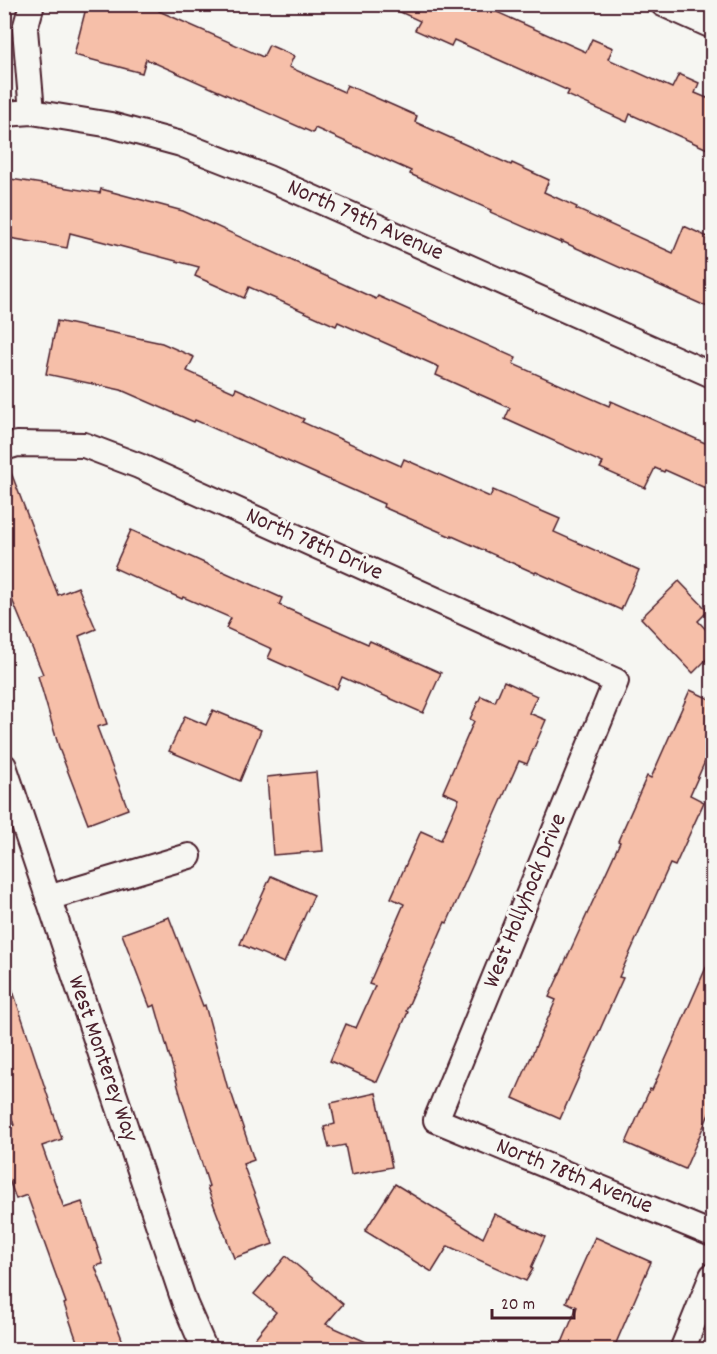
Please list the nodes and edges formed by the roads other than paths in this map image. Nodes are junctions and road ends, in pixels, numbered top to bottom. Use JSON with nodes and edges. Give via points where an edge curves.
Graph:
{"nodes":[{"id":1,"x":32,"y":4,"type":"edge"},
{"id":2,"x":663,"y":4,"type":"edge"},
{"id":3,"x":710,"y":19,"type":"edge"},
{"id":4,"x":32,"y":112,"type":"junction"},
{"id":5,"x":4,"y":114,"type":"edge"},
{"id":6,"x":712,"y":375,"type":"edge"},
{"id":7,"x":4,"y":448,"type":"edge"},
{"id":8,"x":616,"y":681,"type":"joint"},
{"id":9,"x":4,"y":766,"type":"edge"},
{"id":10,"x":189,"y":856,"type":"dead end"},
{"id":11,"x":48,"y":898,"type":"junction"},
{"id":12,"x":436,"y":1120,"type":"joint"},
{"id":13,"x":712,"y":1234,"type":"edge"},
{"id":14,"x":712,"y":1276,"type":"edge"},
{"id":15,"x":205,"y":1350,"type":"edge"},
{"id":16,"x":682,"y":1350,"type":"edge"}],
"edges":[{"from":1,"to":4,"type":"street","via":[[25,29]]},
{"from":2,"to":3,"type":"street"},
{"from":4,"to":5,"type":"street","name":"North 79th Avenue"},
{"from":4,"to":6,"type":"street","name":"North 79th Avenue","via":[[111,125],[181,144],[268,178]]},
{"from":7,"to":8,"type":"street","name":"North 78th Drive","via":[[17,444],[84,446],[140,466]]},
{"from":8,"to":12,"type":"street","name":"West Hollyhock Drive"},
{"from":9,"to":11,"type":"street","name":"West Monterey Way"},
{"from":10,"to":11,"type":"street"},
{"from":11,"to":15,"type":"street","name":"West Monterey Way","via":[[184,1304]]},
{"from":12,"to":13,"type":"street","name":"North 78th Avenue"},
{"from":14,"to":16,"type":"street"}]}
